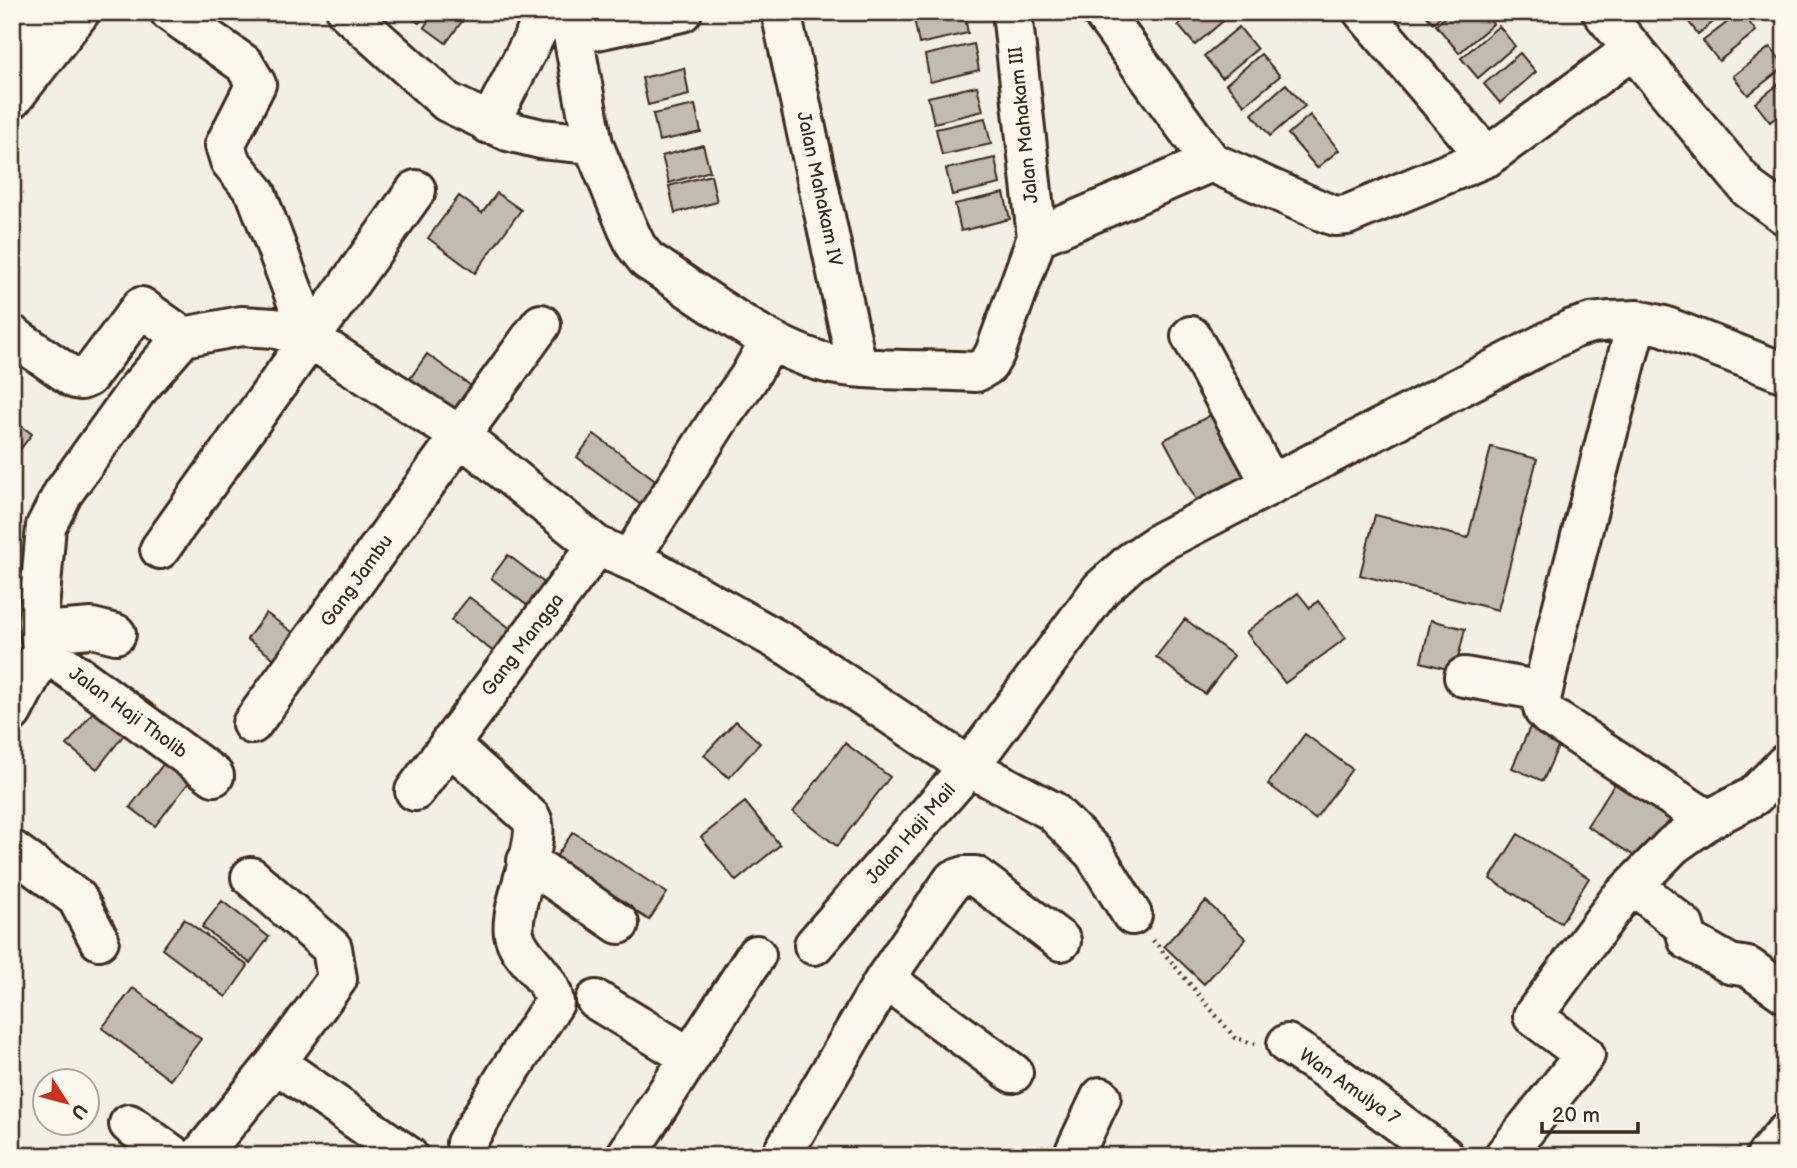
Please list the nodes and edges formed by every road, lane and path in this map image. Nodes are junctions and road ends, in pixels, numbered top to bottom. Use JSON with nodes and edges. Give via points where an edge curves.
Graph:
{"nodes":[{"id":1,"x":36,"y":12,"type":"edge"},
{"id":2,"x":80,"y":12,"type":"edge"},
{"id":3,"x":170,"y":12,"type":"edge"},
{"id":4,"x":347,"y":12,"type":"edge"},
{"id":5,"x":682,"y":12,"type":"edge"},
{"id":6,"x":781,"y":12,"type":"edge"},
{"id":7,"x":1012,"y":12,"type":"edge"},
{"id":8,"x":1102,"y":12,"type":"edge"},
{"id":9,"x":1363,"y":12,"type":"edge"},
{"id":10,"x":1602,"y":12,"type":"edge"},
{"id":11,"x":562,"y":20,"type":"edge"},
{"id":12,"x":12,"y":44,"type":"edge"},
{"id":13,"x":1633,"y":49,"type":"junction"},
{"id":14,"x":12,"y":99,"type":"edge"},
{"id":15,"x":489,"y":124,"type":"junction"},
{"id":16,"x":593,"y":144,"type":"junction"},
{"id":17,"x":1487,"y":157,"type":"junction"},
{"id":18,"x":1211,"y":162,"type":"junction"},
{"id":19,"x":416,"y":190,"type":"dead end"},
{"id":20,"x":1785,"y":215,"type":"edge"},
{"id":21,"x":1037,"y":237,"type":"junction"},
{"id":22,"x":1637,"y":320,"type":"junction"},
{"id":23,"x":541,"y":324,"type":"dead end"},
{"id":24,"x":12,"y":335,"type":"edge"},
{"id":25,"x":1191,"y":336,"type":"dead end"},
{"id":26,"x":183,"y":337,"type":"junction"},
{"id":27,"x":311,"y":338,"type":"junction"},
{"id":28,"x":770,"y":341,"type":"junction"},
{"id":29,"x":857,"y":366,"type":"junction"},
{"id":30,"x":1785,"y":373,"type":"edge"},
{"id":31,"x":462,"y":437,"type":"junction"},
{"id":32,"x":1271,"y":484,"type":"junction"},
{"id":33,"x":160,"y":549,"type":"dead end"},
{"id":34,"x":614,"y":552,"type":"junction"},
{"id":35,"x":33,"y":629,"type":"edge"},
{"id":36,"x":116,"y":634,"type":"dead end"},
{"id":37,"x":1464,"y":677,"type":"dead end"},
{"id":38,"x":1543,"y":691,"type":"junction"},
{"id":39,"x":12,"y":712,"type":"edge"},
{"id":40,"x":252,"y":724,"type":"dead end"},
{"id":41,"x":449,"y":744,"type":"junction"},
{"id":42,"x":1785,"y":764,"type":"edge"},
{"id":43,"x":969,"y":767,"type":"junction"},
{"id":44,"x":214,"y":776,"type":"dead end"},
{"id":45,"x":415,"y":791,"type":"dead end"},
{"id":46,"x":1709,"y":820,"type":"junction"},
{"id":47,"x":12,"y":850,"type":"edge"},
{"id":48,"x":527,"y":861,"type":"junction"},
{"id":49,"x":251,"y":877,"type":"dead end"},
{"id":50,"x":1634,"y":886,"type":"junction"},
{"id":51,"x":1132,"y":915,"type":"joint"},
{"id":52,"x":619,"y":924,"type":"dead end"},
{"id":53,"x":99,"y":940,"type":"dead end"},
{"id":54,"x":1061,"y":941,"type":"dead end"},
{"id":55,"x":814,"y":944,"type":"dead end"},
{"id":56,"x":756,"y":955,"type":"dead end"},
{"id":57,"x":885,"y":979,"type":"junction"},
{"id":58,"x":1785,"y":993,"type":"edge"},
{"id":59,"x":596,"y":1000,"type":"dead end"},
{"id":60,"x":1287,"y":1044,"type":"joint"},
{"id":61,"x":690,"y":1057,"type":"junction"},
{"id":62,"x":276,"y":1063,"type":"junction"},
{"id":63,"x":1013,"y":1073,"type":"dead end"},
{"id":64,"x":1101,"y":1097,"type":"dead end"},
{"id":65,"x":129,"y":1124,"type":"dead end"},
{"id":66,"x":1785,"y":1133,"type":"edge"},
{"id":67,"x":466,"y":1143,"type":"dead end"},
{"id":68,"x":1076,"y":1149,"type":"edge"},
{"id":69,"x":174,"y":1156,"type":"edge"},
{"id":70,"x":201,"y":1156,"type":"edge"},
{"id":71,"x":408,"y":1156,"type":"edge"},
{"id":72,"x":626,"y":1156,"type":"edge"},
{"id":73,"x":780,"y":1156,"type":"edge"},
{"id":74,"x":1444,"y":1156,"type":"edge"},
{"id":75,"x":1504,"y":1156,"type":"edge"},
{"id":76,"x":1766,"y":1156,"type":"edge"}],
"edges":[{"from":1,"to":12,"type":"street"},
{"from":2,"to":14,"type":"street"},
{"from":3,"to":27,"type":"street","via":[[251,72],[256,84],[225,145],[230,161],[256,193]]},
{"from":4,"to":15,"type":"street","via":[[447,102]]},
{"from":5,"to":11,"type":"street"},
{"from":6,"to":29,"type":"street","name":"Jalan Mahakam IV"},
{"from":7,"to":21,"type":"street","name":"Jalan Mahakam III"},
{"from":8,"to":18,"type":"street"},
{"from":9,"to":17,"type":"street"},
{"from":10,"to":13,"type":"street"},
{"from":11,"to":15,"type":"street"},
{"from":11,"to":16,"type":"street"},
{"from":13,"to":17,"type":"street"},
{"from":13,"to":20,"type":"street","via":[[1749,189]]},
{"from":15,"to":16,"type":"street","via":[[541,139]]},
{"from":16,"to":28,"type":"street","via":[[626,227],[647,260]]},
{"from":17,"to":18,"type":"street","via":[[1348,215],[1335,216]]},
{"from":18,"to":21,"type":"street"},
{"from":19,"to":27,"type":"street"},
{"from":21,"to":29,"type":"street","via":[[988,365],[976,372]]},
{"from":22,"to":30,"type":"street"},
{"from":22,"to":32,"type":"street","via":[[1591,323],[1572,330]]},
{"from":22,"to":38,"type":"street"},
{"from":23,"to":31,"type":"street","name":"Gang Jambu"},
{"from":24,"to":26,"type":"street","via":[[81,380],[88,377],[141,307]]},
{"from":25,"to":32,"type":"street"},
{"from":26,"to":27,"type":"street","via":[[241,326],[274,328]]},
{"from":26,"to":35,"type":"street","via":[[63,493],[46,526]]},
{"from":27,"to":31,"type":"street"},
{"from":27,"to":33,"type":"street"},
{"from":28,"to":29,"type":"street","via":[[821,361]]},
{"from":28,"to":34,"type":"street","name":"Gang Mangga","via":[[719,419]]},
{"from":31,"to":34,"type":"street"},
{"from":31,"to":40,"type":"street","name":"Gang Jambu"},
{"from":32,"to":43,"type":"street","via":[[1162,541],[1101,589]]},
{"from":34,"to":41,"type":"street","name":"Gang Mangga"},
{"from":34,"to":43,"type":"street","via":[[790,647]]},
{"from":35,"to":36,"type":"street","via":[[92,628]]},
{"from":35,"to":39,"type":"street","via":[[32,674]]},
{"from":35,"to":44,"type":"street","name":"Jalan Haji Tholib"},
{"from":37,"to":38,"type":"street"},
{"from":38,"to":46,"type":"street","via":[[1542,705],[1549,716]]},
{"from":41,"to":45,"type":"street","name":"Gang Mangga"},
{"from":41,"to":48,"type":"street","via":[[531,818],[536,831]]},
{"from":42,"to":46,"type":"street","via":[[1754,796]]},
{"from":43,"to":51,"type":"street","name":"Jalan Haji Mail","via":[[1052,811],[1094,853]]},
{"from":43,"to":55,"type":"street","name":"Jalan Haji Mail"},
{"from":46,"to":50,"type":"street","via":[[1673,845]]},
{"from":47,"to":53,"type":"street","via":[[77,898]]},
{"from":48,"to":52,"type":"street"},
{"from":48,"to":67,"type":"street","via":[[514,935],[552,990],[554,1003]]},
{"from":49,"to":62,"type":"street","via":[[332,948],[337,979]]},
{"from":50,"to":58,"type":"street","via":[[1684,926],[1688,940],[1730,964],[1748,967]]},
{"from":50,"to":75,"type":"street","via":[[1533,1016],[1585,1055]]},
{"from":51,"to":60,"type":"path","via":[[1235,1038],[1264,1046]]},
{"from":54,"to":57,"type":"street","via":[[975,876],[965,876],[953,880]]},
{"from":56,"to":61,"type":"street"},
{"from":57,"to":63,"type":"street"},
{"from":57,"to":73,"type":"street"},
{"from":59,"to":61,"type":"street"},
{"from":60,"to":74,"type":"street","name":"Wan Amulya 7"},
{"from":61,"to":72,"type":"street"},
{"from":62,"to":70,"type":"street"},
{"from":62,"to":71,"type":"street"},
{"from":64,"to":68,"type":"street"},
{"from":65,"to":69,"type":"street"},
{"from":66,"to":76,"type":"street"}]}
